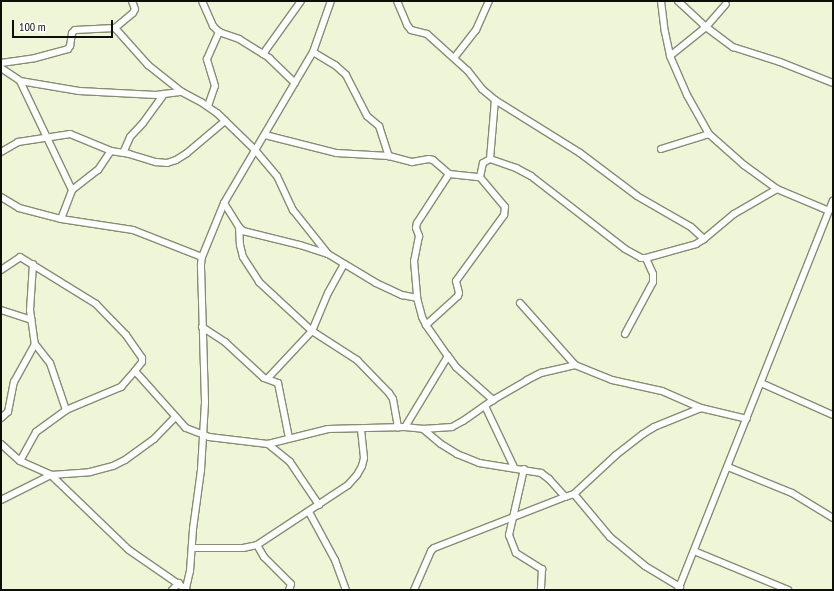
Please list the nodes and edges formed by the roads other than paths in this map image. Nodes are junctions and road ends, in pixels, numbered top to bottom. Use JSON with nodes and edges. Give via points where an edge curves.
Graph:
{"nodes":[{"id":1,"x":132,"y":1,"type":"edge"},
{"id":2,"x":202,"y":1,"type":"edge"},
{"id":3,"x":301,"y":1,"type":"edge"},
{"id":4,"x":331,"y":1,"type":"edge"},
{"id":5,"x":397,"y":1,"type":"edge"},
{"id":6,"x":489,"y":1,"type":"edge"},
{"id":7,"x":661,"y":1,"type":"edge"},
{"id":8,"x":678,"y":1,"type":"edge"},
{"id":9,"x":726,"y":4,"type":"dead end"},
{"id":10,"x":706,"y":27,"type":"junction"},
{"id":11,"x":115,"y":28,"type":"junction"},
{"id":12,"x":219,"y":32,"type":"junction"},
{"id":13,"x":313,"y":52,"type":"junction"},
{"id":14,"x":263,"y":54,"type":"junction"},
{"id":15,"x":670,"y":56,"type":"junction"},
{"id":16,"x":454,"y":58,"type":"junction"},
{"id":17,"x":1,"y":63,"type":"edge"},
{"id":18,"x":1,"y":68,"type":"edge"},
{"id":19,"x":20,"y":81,"type":"junction"},
{"id":20,"x":295,"y":83,"type":"junction"},
{"id":21,"x":833,"y":83,"type":"edge"},
{"id":22,"x":182,"y":92,"type":"junction"},
{"id":23,"x":164,"y":94,"type":"junction"},
{"id":24,"x":495,"y":100,"type":"junction"},
{"id":25,"x":208,"y":106,"type":"junction"},
{"id":26,"x":225,"y":121,"type":"junction"},
{"id":27,"x":709,"y":134,"type":"junction"},
{"id":28,"x":265,"y":135,"type":"junction"},
{"id":29,"x":46,"y":136,"type":"junction"},
{"id":30,"x":661,"y":149,"type":"dead end"},
{"id":31,"x":255,"y":150,"type":"junction"},
{"id":32,"x":111,"y":151,"type":"junction"},
{"id":33,"x":1,"y":152,"type":"edge"},
{"id":34,"x":123,"y":153,"type":"junction"},
{"id":35,"x":389,"y":156,"type":"junction"},
{"id":36,"x":490,"y":159,"type":"junction"},
{"id":37,"x":449,"y":174,"type":"junction"},
{"id":38,"x":480,"y":177,"type":"junction"},
{"id":39,"x":777,"y":189,"type":"junction"},
{"id":40,"x":72,"y":190,"type":"junction"},
{"id":41,"x":1,"y":197,"type":"edge"},
{"id":42,"x":833,"y":201,"type":"edge"},
{"id":43,"x":224,"y":203,"type":"junction"},
{"id":44,"x":829,"y":211,"type":"junction"},
{"id":45,"x":61,"y":219,"type":"junction"},
{"id":46,"x":239,"y":228,"type":"junction"},
{"id":47,"x":704,"y":239,"type":"junction"},
{"id":48,"x":328,"y":254,"type":"junction"},
{"id":49,"x":202,"y":257,"type":"junction"},
{"id":50,"x":646,"y":258,"type":"junction"},
{"id":51,"x":33,"y":264,"type":"junction"},
{"id":52,"x":344,"y":264,"type":"junction"},
{"id":53,"x":1,"y":270,"type":"edge"},
{"id":54,"x":417,"y":298,"type":"junction"},
{"id":55,"x":520,"y":303,"type":"dead end"},
{"id":56,"x":1,"y":310,"type":"edge"},
{"id":57,"x":31,"y":320,"type":"junction"},
{"id":58,"x":426,"y":325,"type":"junction"},
{"id":59,"x":202,"y":327,"type":"junction"},
{"id":60,"x":312,"y":331,"type":"junction"},
{"id":61,"x":625,"y":334,"type":"dead end"},
{"id":62,"x":35,"y":344,"type":"junction"},
{"id":63,"x":448,"y":356,"type":"junction"},
{"id":64,"x":575,"y":365,"type":"junction"},
{"id":65,"x":135,"y":372,"type":"junction"},
{"id":66,"x":268,"y":378,"type":"junction"},
{"id":67,"x":761,"y":383,"type":"junction"},
{"id":68,"x":493,"y":400,"type":"junction"},
{"id":69,"x":485,"y":406,"type":"junction"},
{"id":70,"x":701,"y":408,"type":"junction"},
{"id":71,"x":66,"y":410,"type":"junction"},
{"id":72,"x":833,"y":415,"type":"edge"},
{"id":73,"x":175,"y":417,"type":"junction"},
{"id":74,"x":1,"y":418,"type":"edge"},
{"id":75,"x":747,"y":419,"type":"junction"},
{"id":76,"x":402,"y":428,"type":"junction"},
{"id":77,"x":361,"y":429,"type":"junction"},
{"id":78,"x":423,"y":429,"type":"junction"},
{"id":79,"x":202,"y":435,"type":"junction"},
{"id":80,"x":289,"y":438,"type":"junction"},
{"id":81,"x":1,"y":444,"type":"edge"},
{"id":82,"x":268,"y":444,"type":"junction"},
{"id":83,"x":20,"y":461,"type":"junction"},
{"id":84,"x":514,"y":467,"type":"junction"},
{"id":85,"x":728,"y":468,"type":"junction"},
{"id":86,"x":524,"y":469,"type":"junction"},
{"id":87,"x":51,"y":475,"type":"junction"},
{"id":88,"x":574,"y":494,"type":"junction"},
{"id":89,"x":565,"y":497,"type":"junction"},
{"id":90,"x":1,"y":500,"type":"edge"},
{"id":91,"x":319,"y":504,"type":"junction"},
{"id":92,"x":309,"y":512,"type":"junction"},
{"id":93,"x":833,"y":518,"type":"edge"},
{"id":94,"x":512,"y":520,"type":"junction"},
{"id":95,"x":256,"y":545,"type":"junction"},
{"id":96,"x":192,"y":548,"type":"junction"},
{"id":97,"x":694,"y":551,"type":"junction"},
{"id":98,"x":179,"y":584,"type":"junction"},
{"id":99,"x":679,"y":588,"type":"edge"},
{"id":100,"x":186,"y":589,"type":"edge"},
{"id":101,"x":172,"y":590,"type":"edge"},
{"id":102,"x":289,"y":590,"type":"edge"},
{"id":103,"x":346,"y":590,"type":"edge"},
{"id":104,"x":414,"y":590,"type":"edge"},
{"id":105,"x":541,"y":590,"type":"edge"},
{"id":106,"x":788,"y":590,"type":"edge"}],
"edges":[{"from":1,"to":11,"type":"street","via":[[135,9],[133,13]]},
{"from":2,"to":12,"type":"street"},
{"from":3,"to":14,"type":"street"},
{"from":4,"to":13,"type":"street"},
{"from":5,"to":16,"type":"street","via":[[411,30],[424,32]]},
{"from":6,"to":16,"type":"street","via":[[476,30]]},
{"from":7,"to":15,"type":"street","via":[[664,32]]},
{"from":8,"to":10,"type":"street"},
{"from":9,"to":10,"type":"street"},
{"from":10,"to":15,"type":"street"},
{"from":10,"to":21,"type":"street","via":[[733,47]]},
{"from":11,"to":17,"type":"street","via":[[75,30],[68,49],[35,58]]},
{"from":11,"to":22,"type":"street","via":[[148,65]]},
{"from":12,"to":14,"type":"street","via":[[239,39]]},
{"from":12,"to":25,"type":"street","via":[[207,59],[215,86]]},
{"from":13,"to":20,"type":"street"},
{"from":13,"to":35,"type":"street","via":[[346,75],[366,116],[379,126]]},
{"from":14,"to":20,"type":"street"},
{"from":15,"to":27,"type":"street","via":[[687,95]]},
{"from":16,"to":24,"type":"street"},
{"from":18,"to":19,"type":"street"},
{"from":19,"to":23,"type":"street","via":[[86,92]]},
{"from":19,"to":29,"type":"street"},
{"from":20,"to":28,"type":"street"},
{"from":22,"to":23,"type":"street"},
{"from":22,"to":25,"type":"street"},
{"from":23,"to":34,"type":"street","via":[[130,137]]},
{"from":24,"to":36,"type":"street"},
{"from":24,"to":47,"type":"street","via":[[580,153],[637,196],[691,227]]},
{"from":25,"to":26,"type":"street"},
{"from":26,"to":31,"type":"street"},
{"from":26,"to":34,"type":"street","via":[[176,160],[167,163]]},
{"from":27,"to":30,"type":"street"},
{"from":27,"to":39,"type":"street"},
{"from":28,"to":31,"type":"street"},
{"from":28,"to":35,"type":"street","via":[[336,153]]},
{"from":29,"to":32,"type":"street","via":[[70,134]]},
{"from":29,"to":33,"type":"street","via":[[18,142]]},
{"from":29,"to":40,"type":"street"},
{"from":31,"to":43,"type":"street"},
{"from":31,"to":48,"type":"street","via":[[278,176],[293,210]]},
{"from":32,"to":34,"type":"street"},
{"from":32,"to":40,"type":"street","via":[[98,170]]},
{"from":35,"to":37,"type":"street","via":[[412,162],[429,159]]},
{"from":36,"to":38,"type":"street","via":[[483,163]]},
{"from":36,"to":50,"type":"street","via":[[531,176],[624,249]]},
{"from":37,"to":38,"type":"street"},
{"from":37,"to":54,"type":"street","via":[[417,223],[419,236],[414,261]]},
{"from":38,"to":58,"type":"street","via":[[505,207],[504,215],[456,281],[458,296]]},
{"from":39,"to":44,"type":"street"},
{"from":39,"to":47,"type":"street","via":[[734,214]]},
{"from":40,"to":45,"type":"street"},
{"from":41,"to":45,"type":"street","via":[[19,208]]},
{"from":42,"to":44,"type":"street"},
{"from":43,"to":46,"type":"street"},
{"from":43,"to":49,"type":"street"},
{"from":44,"to":67,"type":"street"},
{"from":45,"to":49,"type":"street","via":[[133,230]]},
{"from":46,"to":48,"type":"street"},
{"from":46,"to":60,"type":"street","via":[[243,257],[259,282]]},
{"from":47,"to":50,"type":"street","via":[[696,244]]},
{"from":48,"to":52,"type":"street"},
{"from":49,"to":59,"type":"street"},
{"from":50,"to":61,"type":"street","via":[[653,274],[653,282]]},
{"from":51,"to":53,"type":"street","via":[[20,257]]},
{"from":51,"to":57,"type":"street"},
{"from":51,"to":65,"type":"street","via":[[96,304],[109,316],[142,358]]},
{"from":52,"to":54,"type":"street","via":[[376,283]]},
{"from":52,"to":60,"type":"street"},
{"from":54,"to":58,"type":"street"},
{"from":55,"to":64,"type":"street"},
{"from":56,"to":57,"type":"street"},
{"from":57,"to":62,"type":"street"},
{"from":58,"to":63,"type":"street"},
{"from":59,"to":66,"type":"street","via":[[225,342],[264,378]]},
{"from":59,"to":79,"type":"street","via":[[205,402]]},
{"from":60,"to":66,"type":"street"},
{"from":60,"to":76,"type":"street","via":[[357,360],[389,393],[394,399]]},
{"from":62,"to":71,"type":"street","via":[[50,364]]},
{"from":62,"to":74,"type":"street","via":[[14,382],[8,412]]},
{"from":63,"to":68,"type":"street","via":[[456,367]]},
{"from":63,"to":76,"type":"street"},
{"from":64,"to":68,"type":"street","via":[[541,374]]},
{"from":64,"to":70,"type":"street","via":[[612,380],[662,391]]},
{"from":65,"to":71,"type":"street","via":[[116,390]]},
{"from":65,"to":73,"type":"street"},
{"from":66,"to":80,"type":"street","via":[[276,380],[279,386]]},
{"from":67,"to":72,"type":"street"},
{"from":67,"to":75,"type":"street"},
{"from":68,"to":69,"type":"street"},
{"from":69,"to":78,"type":"street","via":[[452,427]]},
{"from":69,"to":84,"type":"street"},
{"from":70,"to":75,"type":"street"},
{"from":70,"to":88,"type":"street","via":[[643,434]]},
{"from":71,"to":83,"type":"street","via":[[36,432]]},
{"from":73,"to":79,"type":"street","via":[[186,428]]},
{"from":73,"to":87,"type":"street","via":[[146,446],[113,466],[90,472]]},
{"from":75,"to":85,"type":"street"},
{"from":76,"to":77,"type":"street"},
{"from":76,"to":78,"type":"street"},
{"from":77,"to":80,"type":"street","via":[[328,429]]},
{"from":77,"to":91,"type":"street","via":[[364,458],[357,475],[348,486]]},
{"from":78,"to":84,"type":"street","via":[[457,454],[479,462]]},
{"from":79,"to":82,"type":"street"},
{"from":79,"to":96,"type":"street","via":[[201,470]]},
{"from":80,"to":82,"type":"street"},
{"from":81,"to":83,"type":"street"},
{"from":82,"to":91,"type":"street","via":[[290,462]]},
{"from":83,"to":87,"type":"street"},
{"from":84,"to":86,"type":"street"},
{"from":85,"to":93,"type":"street","via":[[792,493]]},
{"from":85,"to":97,"type":"street"},
{"from":86,"to":89,"type":"street","via":[[541,473]]},
{"from":86,"to":94,"type":"street"},
{"from":87,"to":90,"type":"street"},
{"from":87,"to":98,"type":"street","via":[[130,550]]},
{"from":88,"to":89,"type":"street"},
{"from":88,"to":99,"type":"street","via":[[610,538],[645,566]]},
{"from":89,"to":94,"type":"street"},
{"from":91,"to":92,"type":"street"},
{"from":92,"to":95,"type":"street"},
{"from":92,"to":103,"type":"street","via":[[335,560]]},
{"from":94,"to":104,"type":"street","via":[[434,548]]},
{"from":94,"to":105,"type":"street","via":[[509,535],[511,542],[516,553],[542,569]]},
{"from":95,"to":96,"type":"street","via":[[243,548]]},
{"from":95,"to":102,"type":"street","via":[[264,557],[291,584]]},
{"from":96,"to":100,"type":"street"},
{"from":97,"to":99,"type":"street"},
{"from":97,"to":106,"type":"street"},
{"from":98,"to":100,"type":"street"},
{"from":98,"to":101,"type":"street"}]}
